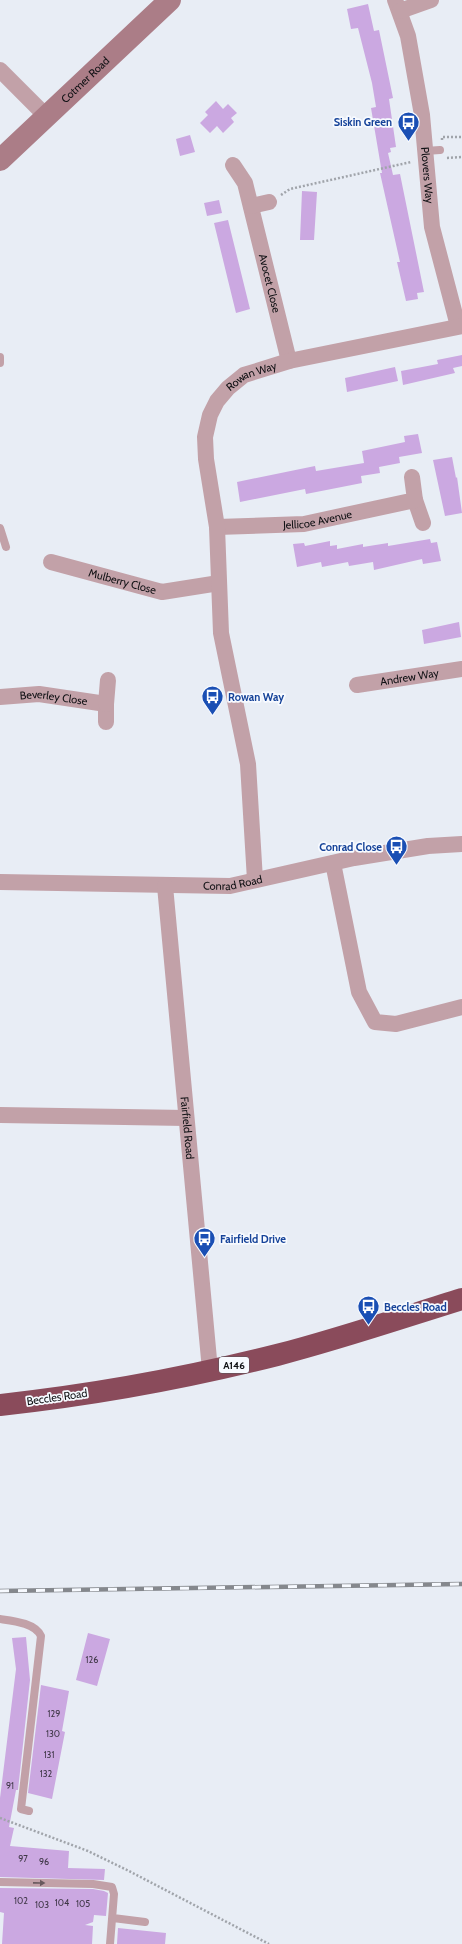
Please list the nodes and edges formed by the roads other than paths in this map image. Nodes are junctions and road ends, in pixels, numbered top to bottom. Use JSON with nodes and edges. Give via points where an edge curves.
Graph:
{"nodes":[{"id":1,"x":170,"y":0,"type":"edge"},
{"id":2,"x":430,"y":0,"type":"edge"},
{"id":3,"x":397,"y":5,"type":"edge"},
{"id":4,"x":0,"y":70,"type":"edge"},
{"id":5,"x":46,"y":116,"type":"junction"},
{"id":6,"x":0,"y":160,"type":"edge"},
{"id":7,"x":233,"y":165,"type":"dead end"},
{"id":8,"x":269,"y":202,"type":"road end"},
{"id":9,"x":250,"y":206,"type":"junction"},
{"id":10,"x":460,"y":326,"type":"edge"},
{"id":11,"x":0,"y":357,"type":"edge"},
{"id":12,"x":289,"y":361,"type":"junction"},
{"id":13,"x":0,"y":363,"type":"edge"},
{"id":14,"x":412,"y":477,"type":"dead end"},
{"id":15,"x":416,"y":500,"type":"junction"},
{"id":16,"x":424,"y":523,"type":"dead end"},
{"id":17,"x":217,"y":527,"type":"junction"},
{"id":18,"x":0,"y":528,"type":"edge"},
{"id":19,"x":6,"y":547,"type":"dead end"},
{"id":20,"x":51,"y":562,"type":"dead end"},
{"id":21,"x":219,"y":583,"type":"junction"},
{"id":22,"x":462,"y":669,"type":"edge"},
{"id":23,"x":108,"y":680,"type":"dead end"},
{"id":24,"x":357,"y":685,"type":"dead end"},
{"id":25,"x":0,"y":697,"type":"edge"},
{"id":26,"x":106,"y":704,"type":"junction"},
{"id":27,"x":106,"y":722,"type":"dead end"},
{"id":28,"x":462,"y":844,"type":"edge"},
{"id":29,"x":333,"y":863,"type":"junction"},
{"id":30,"x":255,"y":880,"type":"junction"},
{"id":31,"x":0,"y":882,"type":"edge"},
{"id":32,"x":165,"y":886,"type":"junction"},
{"id":33,"x":462,"y":1007,"type":"edge"},
{"id":34,"x":0,"y":1115,"type":"edge"},
{"id":35,"x":186,"y":1118,"type":"junction"},
{"id":36,"x":462,"y":1298,"type":"edge"},
{"id":37,"x":210,"y":1370,"type":"junction"},
{"id":38,"x":0,"y":1405,"type":"edge"},
{"id":39,"x":0,"y":1619,"type":"edge"},
{"id":40,"x":29,"y":1812,"type":"dead end"},
{"id":41,"x":0,"y":1882,"type":"edge"},
{"id":42,"x":113,"y":1918,"type":"junction"},
{"id":43,"x":144,"y":1922,"type":"dead end"},
{"id":44,"x":110,"y":1944,"type":"edge"}],
"edges":[{"from":1,"to":5,"type":"street","name":"Cotmer Road"},
{"from":2,"to":3,"type":"street"},
{"from":3,"to":10,"type":"street","name":"Plovers Way","via":[[409,43],[430,154],[432,227]]},
{"from":4,"to":5,"type":"street"},
{"from":5,"to":6,"type":"street","name":"Cotmer Road"},
{"from":7,"to":9,"type":"street","name":"Avocet Close","via":[[245,183]]},
{"from":8,"to":9,"type":"street"},
{"from":9,"to":12,"type":"street","name":"Avocet Close"},
{"from":10,"to":12,"type":"street","name":"Rowan Way"},
{"from":11,"to":13,"type":"lane"},
{"from":12,"to":17,"type":"street","name":"Rowan Way","via":[[244,375],[217,401],[210,416],[205,436],[206,459]]},
{"from":14,"to":15,"type":"street"},
{"from":15,"to":16,"type":"street"},
{"from":15,"to":17,"type":"street","name":"Jellicoe Avenue","via":[[304,524]]},
{"from":17,"to":21,"type":"street","name":"Rowan Way"},
{"from":18,"to":19,"type":"lane"},
{"from":20,"to":21,"type":"street","name":"Mulberry Close","via":[[162,592]]},
{"from":21,"to":30,"type":"street","name":"Rowan Way","via":[[222,644],[248,764]]},
{"from":22,"to":24,"type":"street","name":"Andrew Way"},
{"from":23,"to":26,"type":"street"},
{"from":25,"to":26,"type":"street","name":"Beverley Close","via":[[39,694]]},
{"from":26,"to":27,"type":"street"},
{"from":28,"to":29,"type":"street","name":"Conrad Road","via":[[428,846]]},
{"from":29,"to":30,"type":"street","name":"Conrad Road"},
{"from":29,"to":33,"type":"street","via":[[359,992],[375,1022],[396,1024]]},
{"from":30,"to":32,"type":"street","name":"Conrad Road","via":[[230,886]]},
{"from":31,"to":32,"type":"street","name":"Conrad Road"},
{"from":32,"to":35,"type":"street","name":"Fairfield Road"},
{"from":34,"to":35,"type":"street"},
{"from":35,"to":37,"type":"street","name":"Fairfield Road"},
{"from":36,"to":37,"type":"highway","name":"Beccles Road","number":"A146","via":[[278,1355]]},
{"from":37,"to":38,"type":"highway","name":"Beccles Road","number":"A146","via":[[138,1385]]},
{"from":39,"to":40,"type":"lane","via":[[30,1625],[38,1630],[41,1636],[40,1663],[21,1809]]},
{"from":41,"to":42,"type":"lane","one_way":true,"via":[[109,1885],[114,1889]]},
{"from":42,"to":43,"type":"lane"},
{"from":42,"to":44,"type":"lane"}]}
